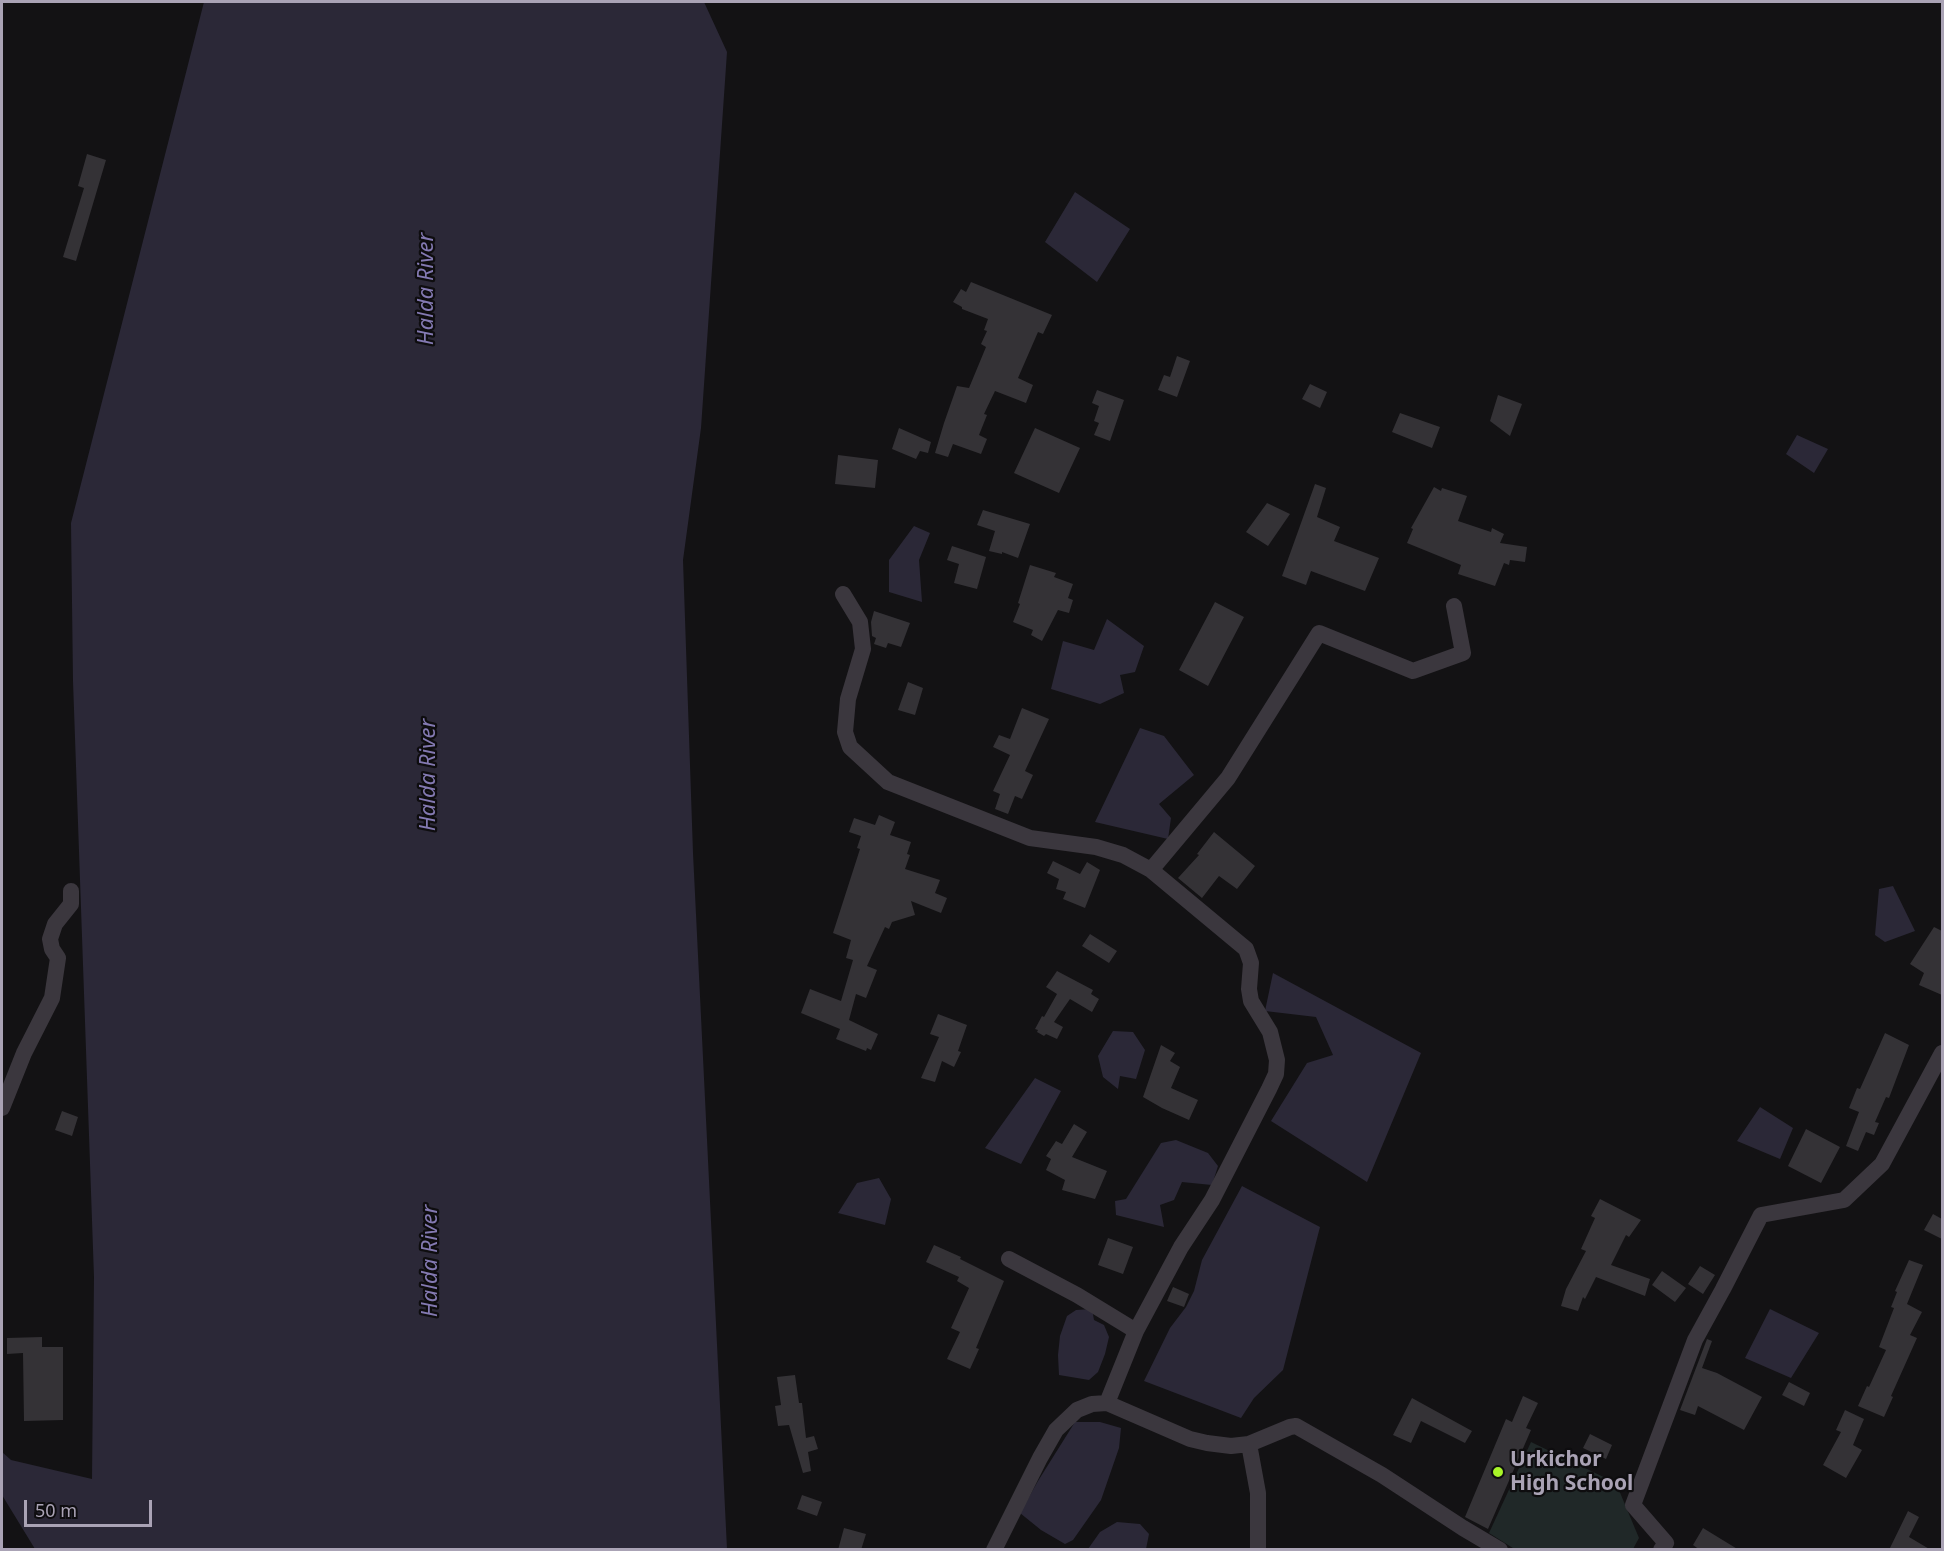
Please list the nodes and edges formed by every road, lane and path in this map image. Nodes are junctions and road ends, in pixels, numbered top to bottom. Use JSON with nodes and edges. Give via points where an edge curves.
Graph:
{"nodes":[{"id":1,"x":843,"y":594,"type":"dead end"},
{"id":2,"x":1454,"y":606,"type":"dead end"},
{"id":3,"x":1151,"y":870,"type":"junction"},
{"id":4,"x":71,"y":891,"type":"dead end"},
{"id":5,"x":1942,"y":1053,"type":"edge"},
{"id":6,"x":2,"y":1108,"type":"edge"},
{"id":7,"x":1009,"y":1258,"type":"dead end"},
{"id":8,"x":1136,"y":1331,"type":"junction"},
{"id":9,"x":1107,"y":1403,"type":"junction"},
{"id":10,"x":1249,"y":1444,"type":"junction"},
{"id":11,"x":994,"y":1550,"type":"edge"},
{"id":12,"x":1258,"y":1550,"type":"edge"},
{"id":13,"x":1500,"y":1550,"type":"edge"},
{"id":14,"x":1662,"y":1550,"type":"edge"}],
"edges":[{"from":1,"to":3,"type":"street","via":[[860,621],[863,649],[848,699],[845,732],[850,747],[888,782],[1030,838],[1096,847]]},
{"from":2,"to":3,"type":"street","via":[[1463,653],[1413,671],[1319,633],[1228,778]]},
{"from":3,"to":8,"type":"street","via":[[1246,950],[1251,963],[1251,1001],[1270,1032],[1277,1060],[1276,1074],[1212,1200],[1181,1247]]},
{"from":4,"to":6,"type":"street","via":[[71,904],[55,924],[50,939],[58,958],[52,998]]},
{"from":5,"to":14,"type":"street","via":[[1882,1164],[1844,1200],[1761,1215],[1695,1340],[1633,1505],[1666,1543]]},
{"from":7,"to":8,"type":"street"},
{"from":8,"to":9,"type":"street"},
{"from":9,"to":10,"type":"street","via":[[1190,1439],[1232,1446]]},
{"from":9,"to":11,"type":"street","via":[[1077,1410],[1056,1431]]},
{"from":10,"to":12,"type":"street","via":[[1258,1493]]},
{"from":10,"to":13,"type":"street","via":[[1290,1427],[1304,1429]]}]}
